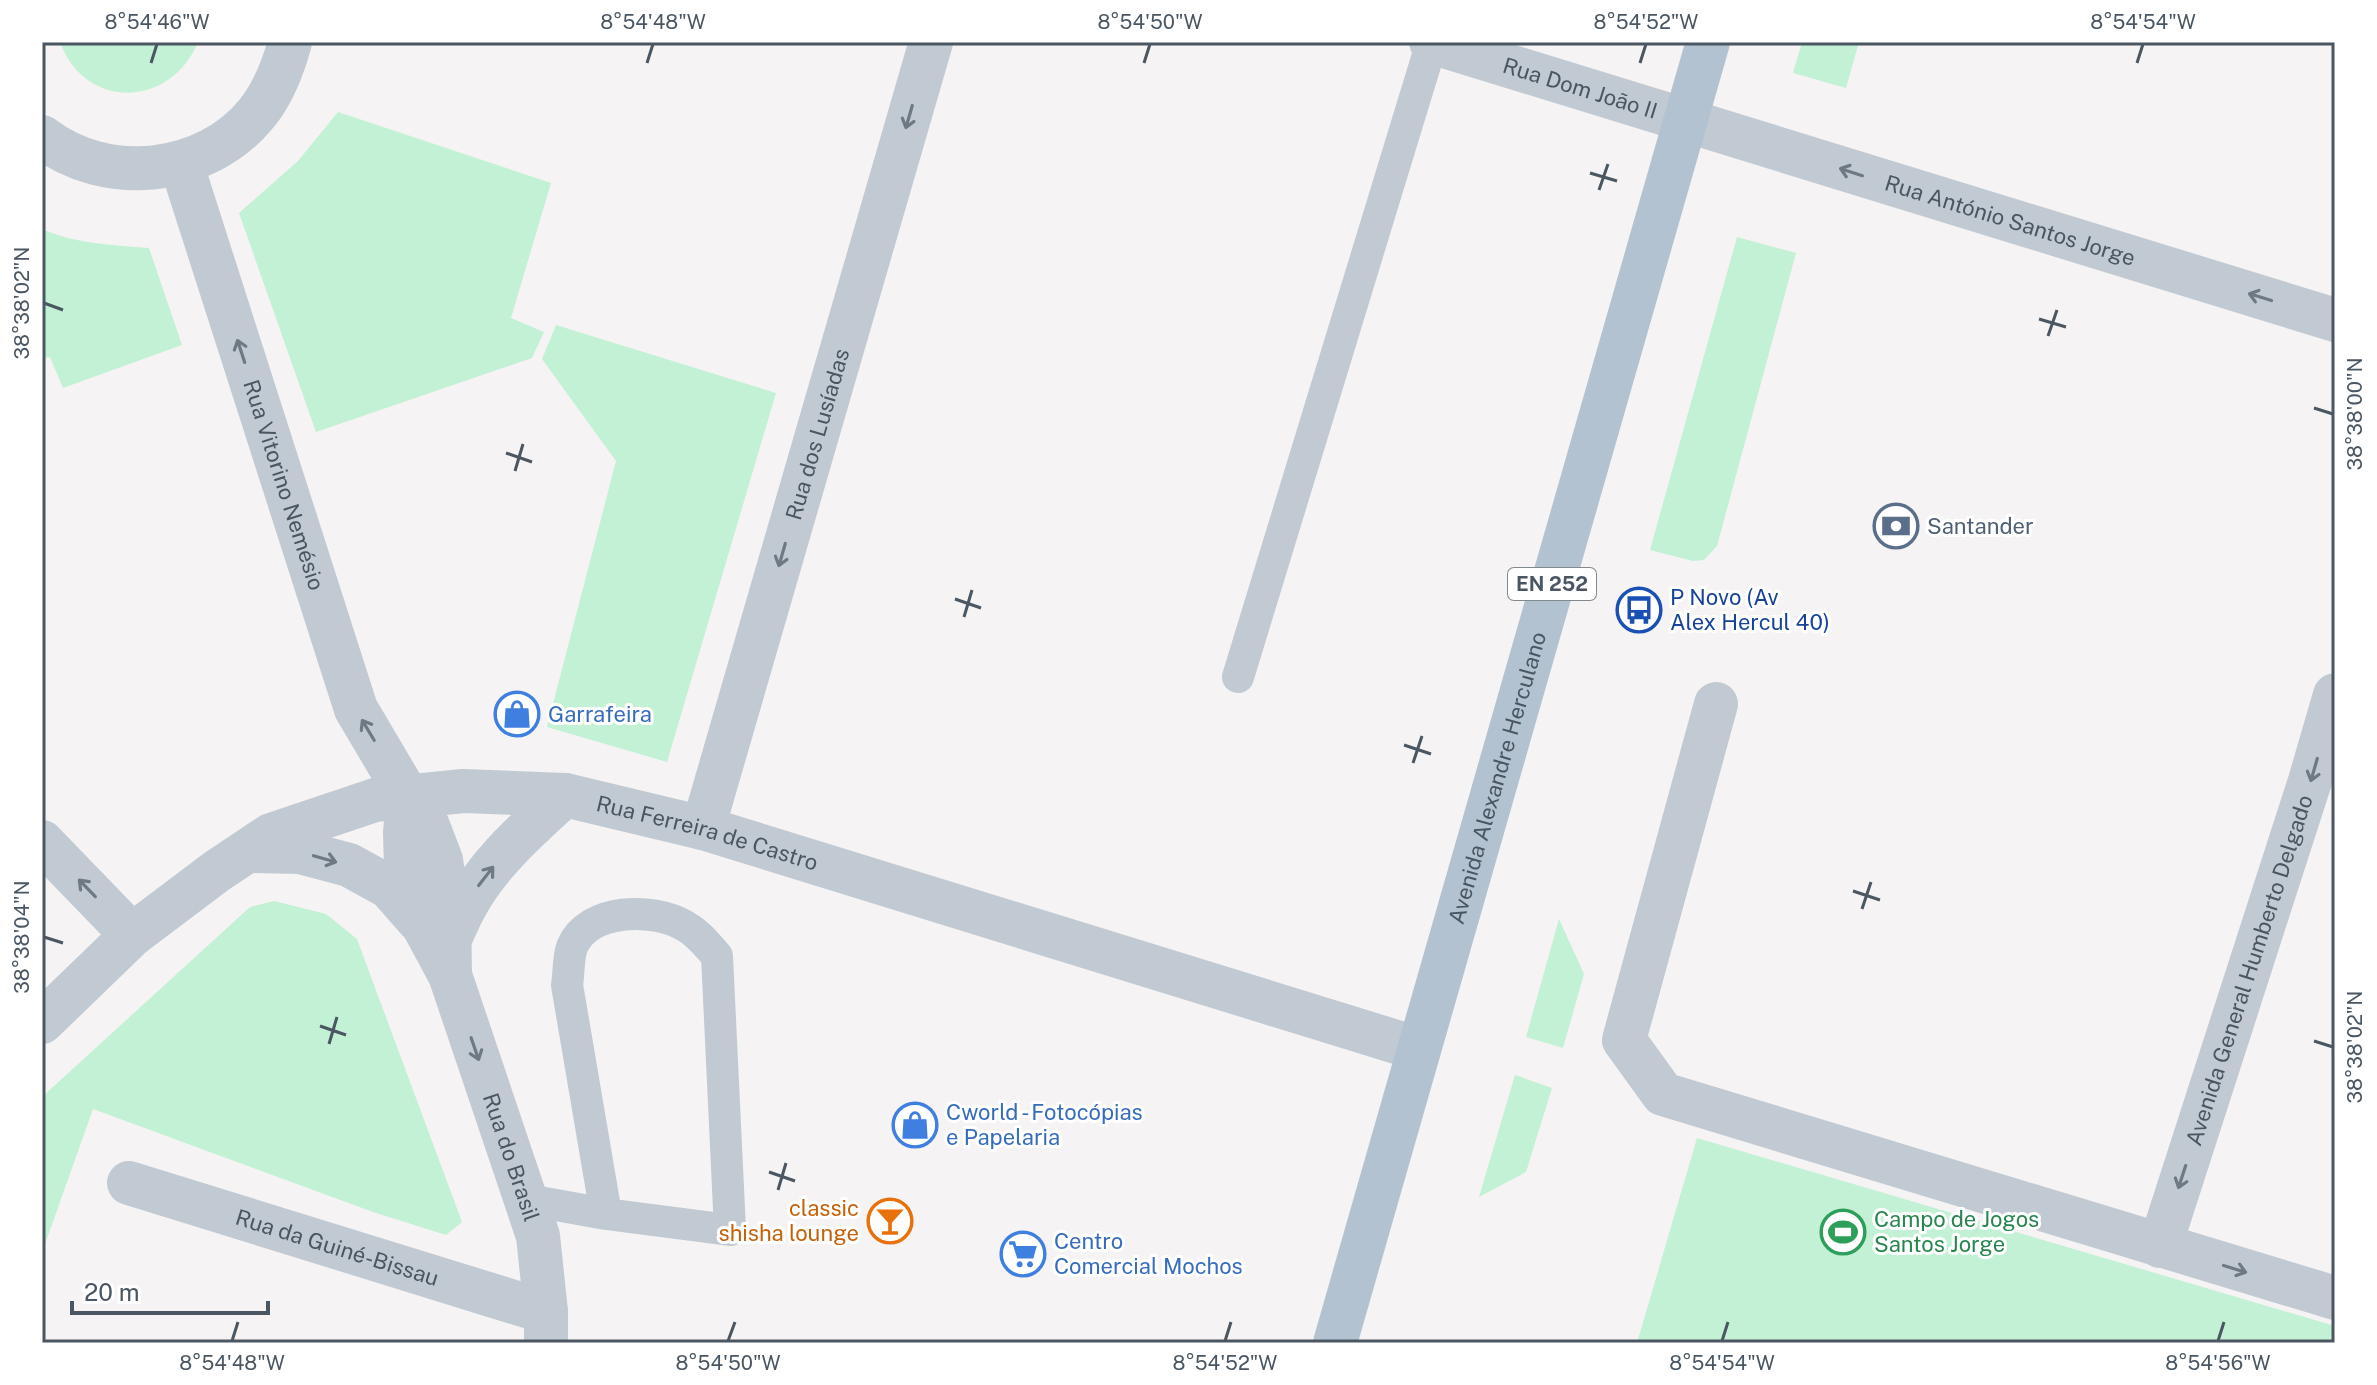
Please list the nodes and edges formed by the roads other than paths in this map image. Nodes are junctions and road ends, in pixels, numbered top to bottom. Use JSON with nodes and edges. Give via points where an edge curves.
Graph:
{"nodes":[{"id":1,"x":290,"y":42,"type":"edge"},
{"id":2,"x":931,"y":42,"type":"edge"},
{"id":3,"x":1432,"y":42,"type":"edge"},
{"id":4,"x":1708,"y":42,"type":"edge"},
{"id":5,"x":1685,"y":119,"type":"junction"},
{"id":6,"x":42,"y":137,"type":"edge"},
{"id":7,"x":181,"y":163,"type":"junction"},
{"id":8,"x":2335,"y":320,"type":"edge"},
{"id":9,"x":1238,"y":677,"type":"dead end"},
{"id":10,"x":2335,"y":695,"type":"edge"},
{"id":11,"x":1716,"y":704,"type":"dead end"},
{"id":12,"x":565,"y":795,"type":"junction"},
{"id":13,"x":408,"y":797,"type":"junction"},
{"id":14,"x":703,"y":828,"type":"junction"},
{"id":15,"x":42,"y":842,"type":"edge"},
{"id":16,"x":248,"y":851,"type":"junction"},
{"id":17,"x":132,"y":935,"type":"junction"},
{"id":18,"x":440,"y":948,"type":"junction"},
{"id":19,"x":42,"y":1022,"type":"edge"},
{"id":20,"x":1419,"y":1049,"type":"junction"},
{"id":21,"x":129,"y":1183,"type":"dead end"},
{"id":22,"x":528,"y":1200,"type":"junction"},
{"id":23,"x":606,"y":1214,"type":"junction"},
{"id":24,"x":2160,"y":1246,"type":"junction"},
{"id":25,"x":2335,"y":1298,"type":"edge"},
{"id":26,"x":546,"y":1328,"type":"edge"},
{"id":27,"x":1335,"y":1343,"type":"edge"}],
"edges":[{"from":1,"to":7,"type":"street","via":[[281,75],[257,114],[222,145]]},
{"from":2,"to":14,"type":"street","name":"Rua dos Lusíadas","one_way":true},
{"from":3,"to":5,"type":"street","name":"Rua Dom João II"},
{"from":3,"to":9,"type":"lane"},
{"from":4,"to":5,"type":"main road","number":"EN 252"},
{"from":8,"to":5,"type":"street","name":"Rua António Santos Jorge","one_way":true},
{"from":5,"to":20,"type":"main road","name":"Avenida Alexandre Herculano","number":"EN 252"},
{"from":6,"to":7,"type":"street","via":[[96,164],[138,170]]},
{"from":13,"to":7,"type":"street","name":"Rua Vitorino Nemésio","one_way":true,"via":[[356,709]]},
{"from":10,"to":24,"type":"street","name":"Avenida General Humberto Delgado","one_way":true},
{"from":11,"to":24,"type":"street","via":[[1624,1040],[1663,1094]]},
{"from":12,"to":13,"type":"street","name":"Rua Ferreira de Castro","via":[[463,791]]},
{"from":12,"to":14,"type":"street","name":"Rua Ferreira de Castro"},
{"from":18,"to":12,"type":"street","one_way":true,"via":[[486,874]]},
{"from":13,"to":16,"type":"street","name":"Rua Ferreira de Castro","via":[[375,800],[271,835]]},
{"from":13,"to":18,"type":"street","name":"Rua Vitorino Nemésio","via":[[428,826],[441,860],[449,912]]},
{"from":14,"to":20,"type":"street","name":"Rua Ferreira de Castro"},
{"from":17,"to":15,"type":"street","one_way":true},
{"from":16,"to":17,"type":"street","name":"Rua Ferreira de Castro"},
{"from":16,"to":18,"type":"street","one_way":true,"via":[[300,852],[349,865],[389,887]]},
{"from":17,"to":19,"type":"street","name":"Rua Ferreira de Castro"},
{"from":18,"to":22,"type":"street","name":"Rua do Brasil","one_way":true},
{"from":20,"to":27,"type":"main road","name":"Avenida Alexandre Herculano","number":"EN 252"},
{"from":21,"to":26,"type":"street","name":"Rua da Guiné-Bissau"},
{"from":22,"to":23,"type":"lane"},
{"from":22,"to":26,"type":"street","name":"Rua do Brasil","via":[[538,1236]]},
{"from":23,"to":23,"type":"lane","via":[[730,1230],[717,956],[684,925],[641,913],[589,926],[572,947],[567,985]]},
{"from":24,"to":25,"type":"street","one_way":true}]}
